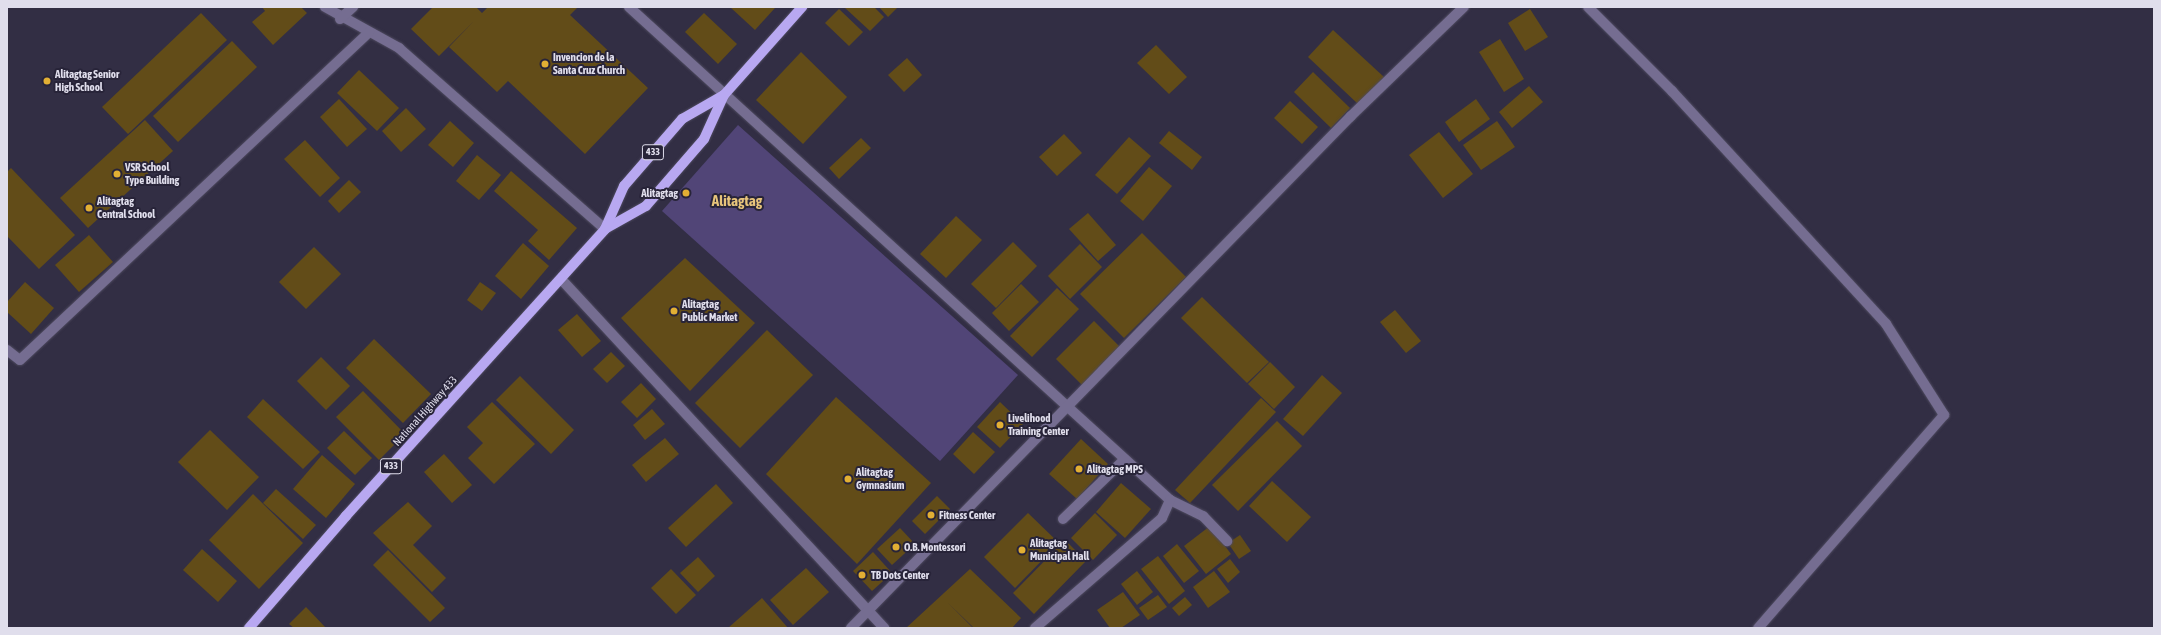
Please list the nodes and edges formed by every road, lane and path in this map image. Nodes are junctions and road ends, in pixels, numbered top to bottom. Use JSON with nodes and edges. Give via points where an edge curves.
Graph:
{"nodes":[{"id":1,"x":325,"y":7,"type":"edge"},
{"id":2,"x":353,"y":7,"type":"edge"},
{"id":3,"x":629,"y":7,"type":"edge"},
{"id":4,"x":802,"y":7,"type":"edge"},
{"id":5,"x":1464,"y":7,"type":"edge"},
{"id":6,"x":1588,"y":7,"type":"edge"},
{"id":7,"x":340,"y":18,"type":"junction"},
{"id":8,"x":369,"y":32,"type":"junction"},
{"id":9,"x":724,"y":95,"type":"junction"},
{"id":10,"x":605,"y":229,"type":"junction"},
{"id":11,"x":561,"y":279,"type":"junction"},
{"id":12,"x":7,"y":350,"type":"edge"},
{"id":13,"x":1070,"y":406,"type":"junction"},
{"id":14,"x":1125,"y":459,"type":"junction"},
{"id":15,"x":1170,"y":500,"type":"junction"},
{"id":16,"x":1063,"y":519,"type":"dead end"},
{"id":17,"x":1227,"y":541,"type":"dead end"},
{"id":18,"x":870,"y":612,"type":"junction"},
{"id":19,"x":249,"y":628,"type":"edge"},
{"id":20,"x":851,"y":628,"type":"edge"},
{"id":21,"x":884,"y":628,"type":"edge"},
{"id":22,"x":1035,"y":628,"type":"edge"},
{"id":23,"x":1758,"y":628,"type":"edge"}],
"edges":[{"from":1,"to":7,"type":"street"},
{"from":2,"to":7,"type":"street"},
{"from":3,"to":9,"type":"street"},
{"from":4,"to":9,"type":"main road","name":"National Highway 433","number":"433"},
{"from":5,"to":13,"type":"street","via":[[1231,237]]},
{"from":6,"to":23,"type":"street","via":[[1672,91],[1886,324],[1944,415]]},
{"from":7,"to":8,"type":"street"},
{"from":8,"to":10,"type":"street","via":[[399,48]]},
{"from":8,"to":12,"type":"street","via":[[20,360]]},
{"from":9,"to":10,"type":"main road","name":"National Highway 433","number":"433","via":[[704,139],[646,206]]},
{"from":9,"to":10,"type":"main road","name":"National Highway 433","number":"433","via":[[682,119],[624,186]]},
{"from":9,"to":13,"type":"street"},
{"from":10,"to":11,"type":"main road","name":"National Highway 433","number":"433"},
{"from":11,"to":18,"type":"street"},
{"from":11,"to":19,"type":"main road","name":"National Highway 433","number":"433","via":[[346,516]]},
{"from":13,"to":14,"type":"street"},
{"from":13,"to":18,"type":"street","via":[[972,502]]},
{"from":14,"to":15,"type":"street"},
{"from":14,"to":16,"type":"street"},
{"from":15,"to":17,"type":"street","via":[[1203,516]]},
{"from":15,"to":22,"type":"street","via":[[1162,518]]},
{"from":18,"to":20,"type":"street"},
{"from":18,"to":21,"type":"street"}]}
